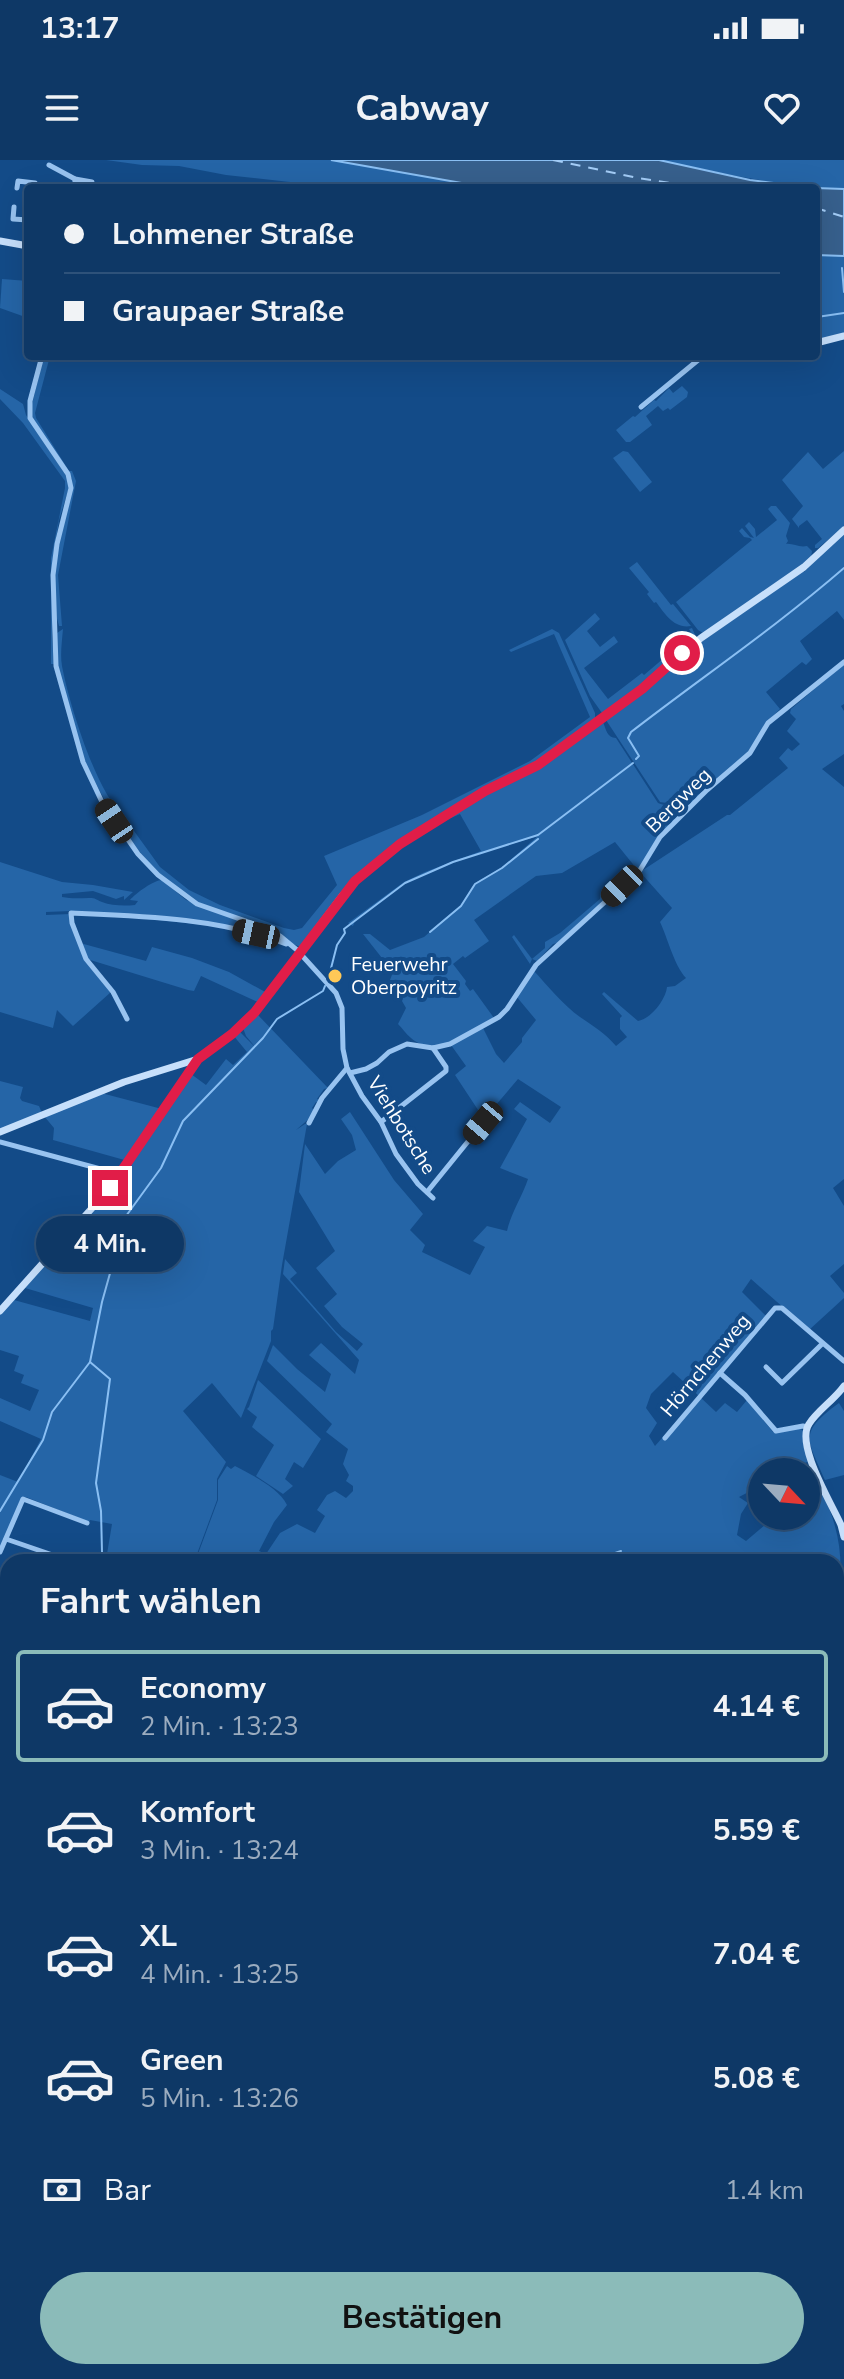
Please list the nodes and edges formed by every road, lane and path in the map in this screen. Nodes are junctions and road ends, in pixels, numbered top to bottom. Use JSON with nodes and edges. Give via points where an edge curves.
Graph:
{"nodes":[{"id":1,"x":49,"y":165,"type":"dead end"},
{"id":2,"x":75,"y":179,"type":"junction"},
{"id":3,"x":35,"y":184,"type":"edge"},
{"id":4,"x":75,"y":184,"type":"edge"},
{"id":5,"x":92,"y":184,"type":"edge"},
{"id":6,"x":17,"y":188,"type":"dead end"},
{"id":7,"x":14,"y":207,"type":"dead end"},
{"id":8,"x":13,"y":219,"type":"junction"},
{"id":9,"x":24,"y":220,"type":"edge"},
{"id":10,"x":11,"y":227,"type":"dead end"},
{"id":11,"x":0,"y":241,"type":"edge"},
{"id":12,"x":24,"y":245,"type":"edge"},
{"id":13,"x":844,"y":336,"type":"edge"},
{"id":14,"x":820,"y":342,"type":"edge"},
{"id":15,"x":41,"y":360,"type":"edge"},
{"id":16,"x":698,"y":360,"type":"edge"},
{"id":17,"x":641,"y":407,"type":"dead end"},
{"id":18,"x":844,"y":530,"type":"edge"},
{"id":19,"x":844,"y":662,"type":"edge"},
{"id":20,"x":291,"y":946,"type":"junction"},
{"id":21,"x":299,"y":954,"type":"junction"},
{"id":22,"x":127,"y":1019,"type":"dead end"},
{"id":23,"x":433,"y":1048,"type":"junction"},
{"id":24,"x":198,"y":1059,"type":"junction"},
{"id":25,"x":349,"y":1070,"type":"junction"},
{"id":26,"x":381,"y":1122,"type":"junction"},
{"id":27,"x":309,"y":1123,"type":"dead end"},
{"id":28,"x":483,"y":1123,"type":"dead end"},
{"id":29,"x":0,"y":1132,"type":"edge"},
{"id":30,"x":0,"y":1142,"type":"edge"},
{"id":31,"x":120,"y":1174,"type":"junction"},
{"id":32,"x":427,"y":1192,"type":"junction"},
{"id":33,"x":433,"y":1198,"type":"dead end"},
{"id":34,"x":0,"y":1311,"type":"edge"},
{"id":35,"x":822,"y":1344,"type":"junction"},
{"id":36,"x":844,"y":1361,"type":"edge"},
{"id":37,"x":766,"y":1367,"type":"dead end"},
{"id":38,"x":720,"y":1373,"type":"junction"},
{"id":39,"x":844,"y":1386,"type":"edge"},
{"id":40,"x":807,"y":1427,"type":"junction"},
{"id":41,"x":665,"y":1438,"type":"dead end"},
{"id":42,"x":87,"y":1523,"type":"dead end"},
{"id":43,"x":844,"y":1537,"type":"edge"},
{"id":44,"x":6,"y":1539,"type":"junction"},
{"id":45,"x":0,"y":1552,"type":"edge"},
{"id":46,"x":50,"y":1554,"type":"edge"}],
"edges":[{"from":1,"to":2,"type":"street"},
{"from":2,"to":4,"type":"street"},
{"from":2,"to":5,"type":"street"},
{"from":3,"to":6,"type":"street","via":[[18,181]]},
{"from":7,"to":8,"type":"street"},
{"from":8,"to":9,"type":"street"},
{"from":8,"to":10,"type":"street"},
{"from":11,"to":12,"type":"main road"},
{"from":13,"to":14,"type":"main road"},
{"from":15,"to":20,"type":"street","via":[[29,414],[68,474],[71,488],[53,575],[56,666],[87,771],[119,828],[158,875],[197,904],[260,926]]},
{"from":16,"to":17,"type":"street"},
{"from":18,"to":21,"type":"main road","via":[[804,567],[701,638],[538,765],[485,791],[386,854],[351,885]]},
{"from":19,"to":23,"type":"street","name":"Bergweg","via":[[768,723],[750,753],[660,837],[640,870],[536,965],[499,1017]]},
{"from":20,"to":21,"type":"street"},
{"from":20,"to":22,"type":"street","via":[[208,925],[71,913],[86,959]]},
{"from":21,"to":24,"type":"main road","via":[[255,1012]]},
{"from":21,"to":25,"type":"street","via":[[336,993]]},
{"from":23,"to":25,"type":"street","via":[[407,1044],[366,1069]]},
{"from":23,"to":26,"type":"street","via":[[446,1071]]},
{"from":24,"to":29,"type":"main road","via":[[124,1082]]},
{"from":24,"to":31,"type":"main road"},
{"from":25,"to":26,"type":"street","name":"Viehbotsche"},
{"from":25,"to":27,"type":"street","via":[[322,1098]]},
{"from":26,"to":32,"type":"street","name":"Viehbotsche","via":[[396,1154]]},
{"from":28,"to":32,"type":"street"},
{"from":30,"to":31,"type":"street"},
{"from":31,"to":34,"type":"main road"},
{"from":32,"to":33,"type":"street","name":"Viehbotsche"},
{"from":35,"to":36,"type":"street","name":"Hörnchenweg"},
{"from":35,"to":37,"type":"street","via":[[782,1383]]},
{"from":35,"to":38,"type":"street","name":"Hörnchenweg","via":[[782,1308],[775,1308]]},
{"from":38,"to":40,"type":"street","via":[[776,1431]]},
{"from":38,"to":41,"type":"street","name":"Hörnchenweg"},
{"from":39,"to":40,"type":"main road"},
{"from":40,"to":43,"type":"main road","via":[[812,1461]]},
{"from":42,"to":44,"type":"street","via":[[23,1499]]},
{"from":44,"to":45,"type":"street"},
{"from":44,"to":46,"type":"street"}]}
